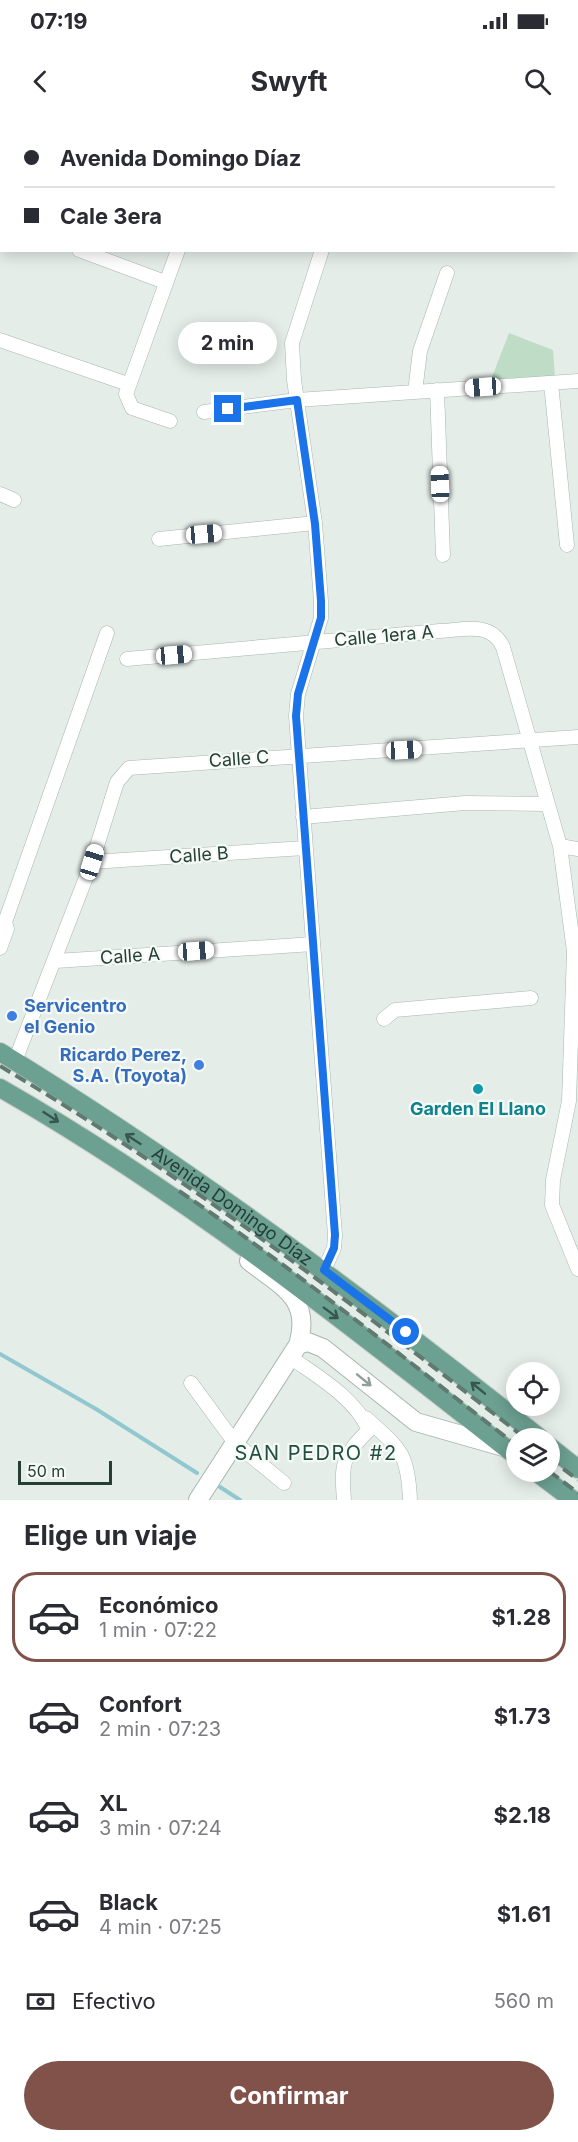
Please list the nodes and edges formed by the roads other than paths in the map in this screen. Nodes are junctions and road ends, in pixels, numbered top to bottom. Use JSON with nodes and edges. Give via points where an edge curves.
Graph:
{"nodes":[{"id":1,"x":84,"y":252,"type":"edge"},
{"id":2,"x":177,"y":252,"type":"edge"},
{"id":3,"x":321,"y":252,"type":"edge"},
{"id":4,"x":447,"y":273,"type":"dead end"},
{"id":5,"x":165,"y":282,"type":"junction"},
{"id":6,"x":0,"y":340,"type":"edge"},
{"id":7,"x":578,"y":381,"type":"edge"},
{"id":8,"x":551,"y":383,"type":"junction"},
{"id":9,"x":128,"y":384,"type":"junction"},
{"id":10,"x":437,"y":390,"type":"junction"},
{"id":11,"x":415,"y":392,"type":"junction"},
{"id":12,"x":297,"y":400,"type":"junction"},
{"id":13,"x":204,"y":412,"type":"dead end"},
{"id":14,"x":170,"y":421,"type":"dead end"},
{"id":15,"x":0,"y":494,"type":"edge"},
{"id":16,"x":14,"y":500,"type":"dead end"},
{"id":17,"x":315,"y":524,"type":"junction"},
{"id":18,"x":159,"y":539,"type":"dead end"},
{"id":19,"x":567,"y":545,"type":"dead end"},
{"id":20,"x":443,"y":555,"type":"dead end"},
{"id":21,"x":107,"y":633,"type":"dead end"},
{"id":22,"x":314,"y":642,"type":"junction"},
{"id":23,"x":127,"y":659,"type":"dead end"},
{"id":24,"x":578,"y":737,"type":"edge"},
{"id":25,"x":529,"y":742,"type":"junction"},
{"id":26,"x":298,"y":755,"type":"junction"},
{"id":27,"x":548,"y":804,"type":"junction"},
{"id":28,"x":303,"y":817,"type":"junction"},
{"id":29,"x":560,"y":846,"type":"junction"},
{"id":30,"x":305,"y":848,"type":"junction"},
{"id":31,"x":578,"y":849,"type":"edge"},
{"id":32,"x":92,"y":862,"type":"junction"},
{"id":33,"x":2,"y":924,"type":"edge"},
{"id":34,"x":313,"y":944,"type":"junction"},
{"id":35,"x":0,"y":948,"type":"edge"},
{"id":36,"x":576,"y":951,"type":"edge"},
{"id":37,"x":56,"y":961,"type":"junction"},
{"id":38,"x":531,"y":998,"type":"dead end"},
{"id":39,"x":384,"y":1019,"type":"dead end"},
{"id":40,"x":7,"y":1057,"type":"edge"},
{"id":41,"x":0,"y":1088,"type":"edge"},
{"id":42,"x":212,"y":1223,"type":"junction"},
{"id":43,"x":578,"y":1269,"type":"edge"},
{"id":44,"x":324,"y":1270,"type":"junction"},
{"id":45,"x":294,"y":1351,"type":"junction"},
{"id":46,"x":191,"y":1383,"type":"dead end"},
{"id":47,"x":362,"y":1415,"type":"junction"},
{"id":48,"x":528,"y":1428,"type":"edge"},
{"id":49,"x":235,"y":1443,"type":"junction"},
{"id":50,"x":506,"y":1447,"type":"edge"},
{"id":51,"x":506,"y":1450,"type":"edge"},
{"id":52,"x":560,"y":1455,"type":"edge"},
{"id":53,"x":578,"y":1469,"type":"edge"},
{"id":54,"x":549,"y":1482,"type":"edge"},
{"id":55,"x":284,"y":1483,"type":"dead end"},
{"id":56,"x":198,"y":1500,"type":"edge"},
{"id":57,"x":344,"y":1500,"type":"edge"},
{"id":58,"x":410,"y":1500,"type":"edge"},
{"id":59,"x":573,"y":1500,"type":"edge"}],
"edges":[{"from":1,"to":5,"type":"street"},
{"from":2,"to":5,"type":"street"},
{"from":3,"to":12,"type":"street","via":[[292,343]]},
{"from":4,"to":11,"type":"street","via":[[420,351]]},
{"from":5,"to":9,"type":"street"},
{"from":6,"to":9,"type":"street"},
{"from":7,"to":8,"type":"street"},
{"from":8,"to":10,"type":"street"},
{"from":8,"to":19,"type":"street"},
{"from":9,"to":14,"type":"street","via":[[127,401],[132,408]]},
{"from":10,"to":11,"type":"street"},
{"from":10,"to":20,"type":"street"},
{"from":11,"to":12,"type":"street"},
{"from":12,"to":13,"type":"street"},
{"from":12,"to":17,"type":"street"},
{"from":15,"to":16,"type":"street"},
{"from":17,"to":18,"type":"street"},
{"from":17,"to":22,"type":"street","via":[[321,618]]},
{"from":21,"to":33,"type":"street"},
{"from":22,"to":23,"type":"street","name":"Calle 1era A"},
{"from":22,"to":25,"type":"street","name":"Calle 1era A","via":[[483,629],[495,634],[503,647]]},
{"from":22,"to":26,"type":"street","via":[[298,694]]},
{"from":24,"to":25,"type":"street","name":"Calle C"},
{"from":25,"to":26,"type":"street","name":"Calle C"},
{"from":25,"to":27,"type":"street"},
{"from":26,"to":28,"type":"street"},
{"from":26,"to":32,"type":"street","name":"Calle C","via":[[129,768],[117,782]]},
{"from":27,"to":28,"type":"street","via":[[465,803]]},
{"from":27,"to":29,"type":"street"},
{"from":28,"to":30,"type":"street"},
{"from":29,"to":31,"type":"street"},
{"from":29,"to":36,"type":"street"},
{"from":30,"to":32,"type":"street","name":"Calle B"},
{"from":30,"to":34,"type":"street"},
{"from":32,"to":37,"type":"street"},
{"from":33,"to":35,"type":"street","via":[[7,929]]},
{"from":34,"to":37,"type":"street","name":"Calle A"},
{"from":34,"to":44,"type":"street","via":[[335,1235]]},
{"from":36,"to":43,"type":"street","via":[[569,1101],[553,1180],[552,1205]]},
{"from":37,"to":40,"type":"street"},
{"from":38,"to":39,"type":"street","via":[[394,1010]]},
{"from":44,"to":40,"type":"main road","name":"Avenida Domingo Díaz","one_way":true},
{"from":41,"to":42,"type":"main road","name":"Avenida Domingo Díaz","one_way":true},
{"from":42,"to":45,"type":"street","via":[[232,1247],[294,1299],[303,1318]]},
{"from":42,"to":50,"type":"main road","name":"Avenida Domingo Díaz","one_way":true},
{"from":48,"to":44,"type":"main road","name":"Avenida Domingo Díaz","one_way":true},
{"from":45,"to":47,"type":"street"},
{"from":45,"to":49,"type":"street"},
{"from":45,"to":51,"type":"street","one_way":true,"via":[[308,1342],[323,1348],[416,1422]]},
{"from":46,"to":49,"type":"street"},
{"from":47,"to":57,"type":"street","via":[[369,1430],[354,1444],[341,1468]]},
{"from":47,"to":58,"type":"street","via":[[399,1448],[409,1468]]},
{"from":49,"to":55,"type":"street"},
{"from":49,"to":56,"type":"street"},
{"from":52,"to":53,"type":"main road"},
{"from":54,"to":59,"type":"main road"}]}
